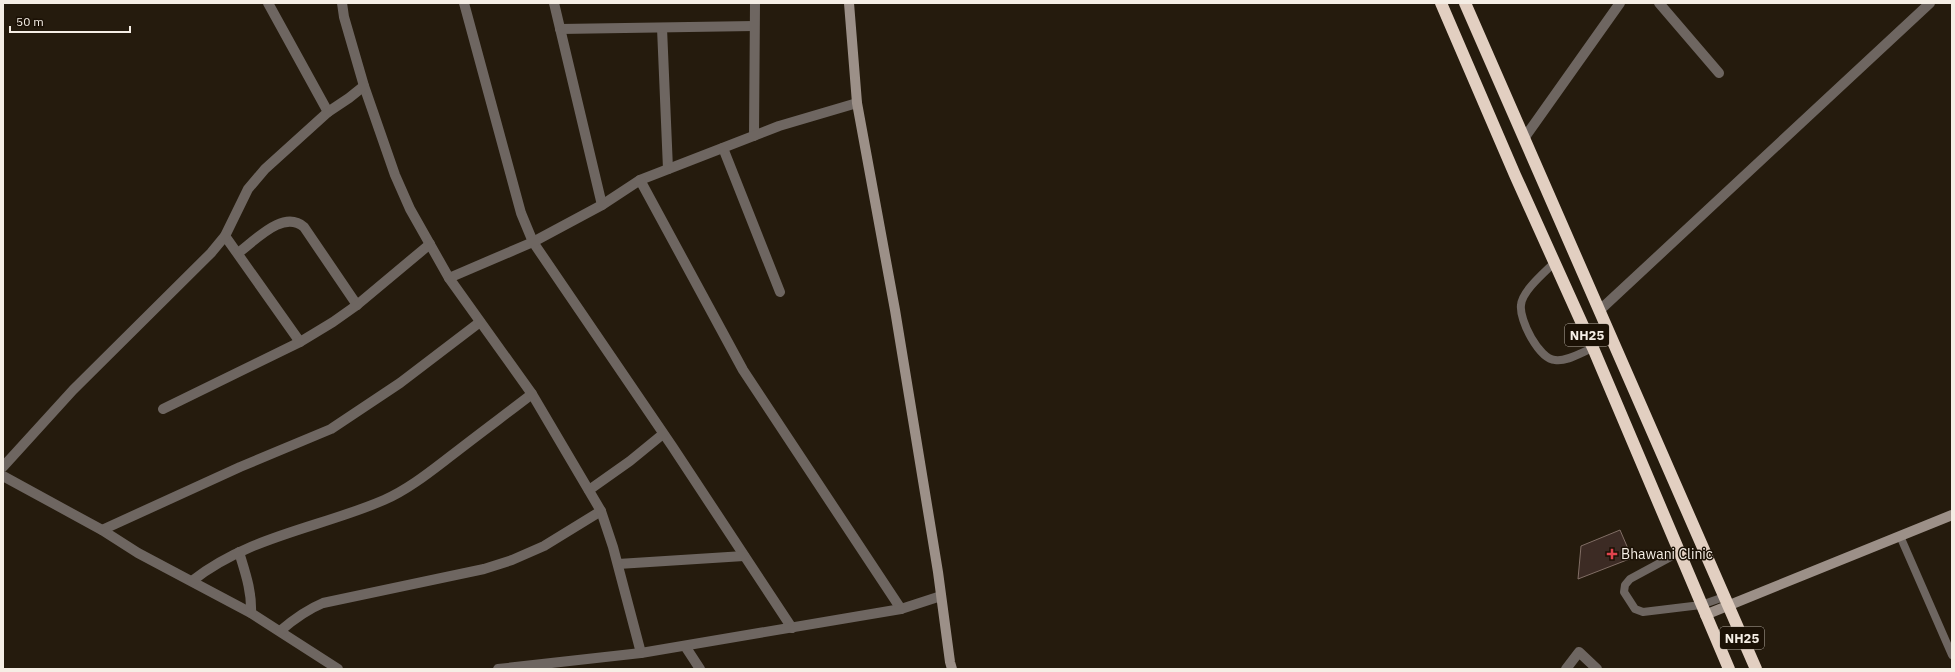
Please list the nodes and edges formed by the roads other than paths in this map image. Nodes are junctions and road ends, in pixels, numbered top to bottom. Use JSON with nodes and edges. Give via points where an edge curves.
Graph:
{"nodes":[{"id":1,"x":268,"y":3,"type":"edge"},
{"id":2,"x":342,"y":3,"type":"edge"},
{"id":3,"x":464,"y":3,"type":"edge"},
{"id":4,"x":554,"y":3,"type":"edge"},
{"id":5,"x":754,"y":3,"type":"edge"},
{"id":6,"x":850,"y":3,"type":"edge"},
{"id":7,"x":1441,"y":3,"type":"edge"},
{"id":8,"x":1465,"y":3,"type":"edge"},
{"id":9,"x":1620,"y":3,"type":"edge"},
{"id":10,"x":1658,"y":3,"type":"edge"},
{"id":11,"x":1930,"y":3,"type":"edge"},
{"id":12,"x":754,"y":26,"type":"junction"},
{"id":13,"x":662,"y":28,"type":"junction"},
{"id":14,"x":560,"y":29,"type":"junction"},
{"id":15,"x":1719,"y":74,"type":"dead end"},
{"id":16,"x":364,"y":86,"type":"junction"},
{"id":17,"x":857,"y":103,"type":"junction"},
{"id":18,"x":328,"y":112,"type":"junction"},
{"id":19,"x":754,"y":136,"type":"junction"},
{"id":20,"x":1525,"y":137,"type":"junction"},
{"id":21,"x":723,"y":148,"type":"junction"},
{"id":22,"x":668,"y":169,"type":"junction"},
{"id":23,"x":640,"y":180,"type":"junction"},
{"id":24,"x":602,"y":205,"type":"junction"},
{"id":25,"x":225,"y":236,"type":"junction"},
{"id":26,"x":534,"y":242,"type":"junction"},
{"id":27,"x":430,"y":244,"type":"junction"},
{"id":28,"x":238,"y":253,"type":"junction"},
{"id":29,"x":1555,"y":262,"type":"junction"},
{"id":30,"x":449,"y":278,"type":"junction"},
{"id":31,"x":780,"y":292,"type":"dead end"},
{"id":32,"x":357,"y":306,"type":"junction"},
{"id":33,"x":1600,"y":310,"type":"junction"},
{"id":34,"x":480,"y":322,"type":"junction"},
{"id":35,"x":300,"y":342,"type":"junction"},
{"id":36,"x":1593,"y":348,"type":"junction"},
{"id":37,"x":532,"y":394,"type":"junction"},
{"id":38,"x":163,"y":409,"type":"dead end"},
{"id":39,"x":664,"y":434,"type":"junction"},
{"id":40,"x":3,"y":467,"type":"edge"},
{"id":41,"x":3,"y":476,"type":"edge"},
{"id":42,"x":589,"y":490,"type":"junction"},
{"id":43,"x":601,"y":512,"type":"junction"},
{"id":44,"x":1952,"y":515,"type":"edge"},
{"id":45,"x":102,"y":530,"type":"junction"},
{"id":46,"x":1900,"y":536,"type":"junction"},
{"id":47,"x":239,"y":552,"type":"junction"},
{"id":48,"x":1680,"y":552,"type":"junction"},
{"id":49,"x":744,"y":556,"type":"junction"},
{"id":50,"x":618,"y":564,"type":"junction"},
{"id":51,"x":192,"y":581,"type":"junction"},
{"id":52,"x":941,"y":596,"type":"junction"},
{"id":53,"x":1726,"y":602,"type":"junction"},
{"id":54,"x":901,"y":609,"type":"junction"},
{"id":55,"x":1703,"y":610,"type":"junction"},
{"id":56,"x":251,"y":613,"type":"junction"},
{"id":57,"x":792,"y":628,"type":"junction"},
{"id":58,"x":280,"y":631,"type":"junction"},
{"id":59,"x":685,"y":646,"type":"junction"},
{"id":60,"x":641,"y":653,"type":"junction"},
{"id":61,"x":1952,"y":655,"type":"edge"},
{"id":62,"x":514,"y":668,"type":"edge"},
{"id":63,"x":338,"y":669,"type":"edge"},
{"id":64,"x":498,"y":669,"type":"edge"},
{"id":65,"x":700,"y":669,"type":"edge"},
{"id":66,"x":952,"y":669,"type":"edge"},
{"id":67,"x":1566,"y":669,"type":"edge"},
{"id":68,"x":1597,"y":669,"type":"edge"},
{"id":69,"x":1729,"y":669,"type":"edge"},
{"id":70,"x":1756,"y":669,"type":"edge"}],
"edges":[{"from":1,"to":18,"type":"street"},
{"from":2,"to":16,"type":"street"},
{"from":3,"to":26,"type":"street","via":[[521,213]]},
{"from":4,"to":14,"type":"street"},
{"from":5,"to":12,"type":"street"},
{"from":6,"to":17,"type":"street"},
{"from":7,"to":29,"type":"highway","number":"NH25"},
{"from":8,"to":20,"type":"highway","number":"NH25"},
{"from":9,"to":20,"type":"street"},
{"from":10,"to":15,"type":"street"},
{"from":11,"to":33,"type":"street"},
{"from":12,"to":13,"type":"street"},
{"from":12,"to":19,"type":"street"},
{"from":13,"to":14,"type":"street"},
{"from":13,"to":22,"type":"street"},
{"from":14,"to":24,"type":"street"},
{"from":16,"to":18,"type":"street"},
{"from":16,"to":27,"type":"street","via":[[395,175],[410,209]]},
{"from":17,"to":19,"type":"street"},
{"from":17,"to":52,"type":"street"},
{"from":18,"to":25,"type":"street","via":[[252,184]]},
{"from":19,"to":21,"type":"street"},
{"from":20,"to":33,"type":"highway","number":"NH25"},
{"from":21,"to":22,"type":"street"},
{"from":21,"to":31,"type":"street"},
{"from":22,"to":23,"type":"street"},
{"from":23,"to":24,"type":"street"},
{"from":23,"to":54,"type":"street","via":[[743,370]]},
{"from":24,"to":26,"type":"street"},
{"from":25,"to":28,"type":"street"},
{"from":25,"to":40,"type":"street","via":[[73,390]]},
{"from":26,"to":30,"type":"street"},
{"from":26,"to":39,"type":"street"},
{"from":27,"to":30,"type":"street"},
{"from":27,"to":32,"type":"street"},
{"from":28,"to":32,"type":"street","via":[[279,223],[297,222],[304,228]]},
{"from":28,"to":35,"type":"street"},
{"from":29,"to":36,"type":"highway","number":"NH25"},
{"from":29,"to":36,"type":"lane","via":[[1524,294],[1521,305],[1522,317],[1527,329],[1537,347],[1545,356],[1554,360],[1562,360]]},
{"from":30,"to":34,"type":"street"},
{"from":32,"to":35,"type":"street"},
{"from":33,"to":53,"type":"highway","number":"NH25"},
{"from":34,"to":37,"type":"street"},
{"from":34,"to":45,"type":"street","via":[[400,383],[331,429],[219,476]]},
{"from":35,"to":38,"type":"street"},
{"from":36,"to":48,"type":"highway","number":"NH25"},
{"from":37,"to":42,"type":"street"},
{"from":37,"to":47,"type":"street","via":[[436,467],[384,500],[262,541]]},
{"from":39,"to":42,"type":"street"},
{"from":39,"to":49,"type":"street"},
{"from":41,"to":45,"type":"street"},
{"from":42,"to":43,"type":"street"},
{"from":43,"to":50,"type":"street"},
{"from":43,"to":58,"type":"street","via":[[544,546],[512,560],[484,569],[323,604],[305,612]]},
{"from":44,"to":46,"type":"street"},
{"from":45,"to":51,"type":"street","via":[[138,553]]},
{"from":46,"to":53,"type":"street"},
{"from":46,"to":61,"type":"lane"},
{"from":47,"to":51,"type":"street"},
{"from":47,"to":56,"type":"street","via":[[250,592]]},
{"from":48,"to":55,"type":"highway","number":"NH25"},
{"from":48,"to":55,"type":"lane","via":[[1630,579],[1625,585],[1624,592],[1635,609],[1643,612]]},
{"from":49,"to":50,"type":"street"},
{"from":49,"to":57,"type":"street"},
{"from":50,"to":60,"type":"street"},
{"from":51,"to":56,"type":"street"},
{"from":52,"to":54,"type":"street"},
{"from":52,"to":66,"type":"street"},
{"from":53,"to":55,"type":"street"},
{"from":53,"to":70,"type":"highway","number":"NH25"},
{"from":54,"to":57,"type":"street"},
{"from":55,"to":69,"type":"highway","number":"NH25"},
{"from":56,"to":58,"type":"street"},
{"from":57,"to":59,"type":"street"},
{"from":58,"to":63,"type":"street"},
{"from":59,"to":60,"type":"street"},
{"from":59,"to":65,"type":"street"},
{"from":60,"to":62,"type":"street"},
{"from":62,"to":64,"type":"street"},
{"from":67,"to":68,"type":"street","via":[[1578,652]]}]}
